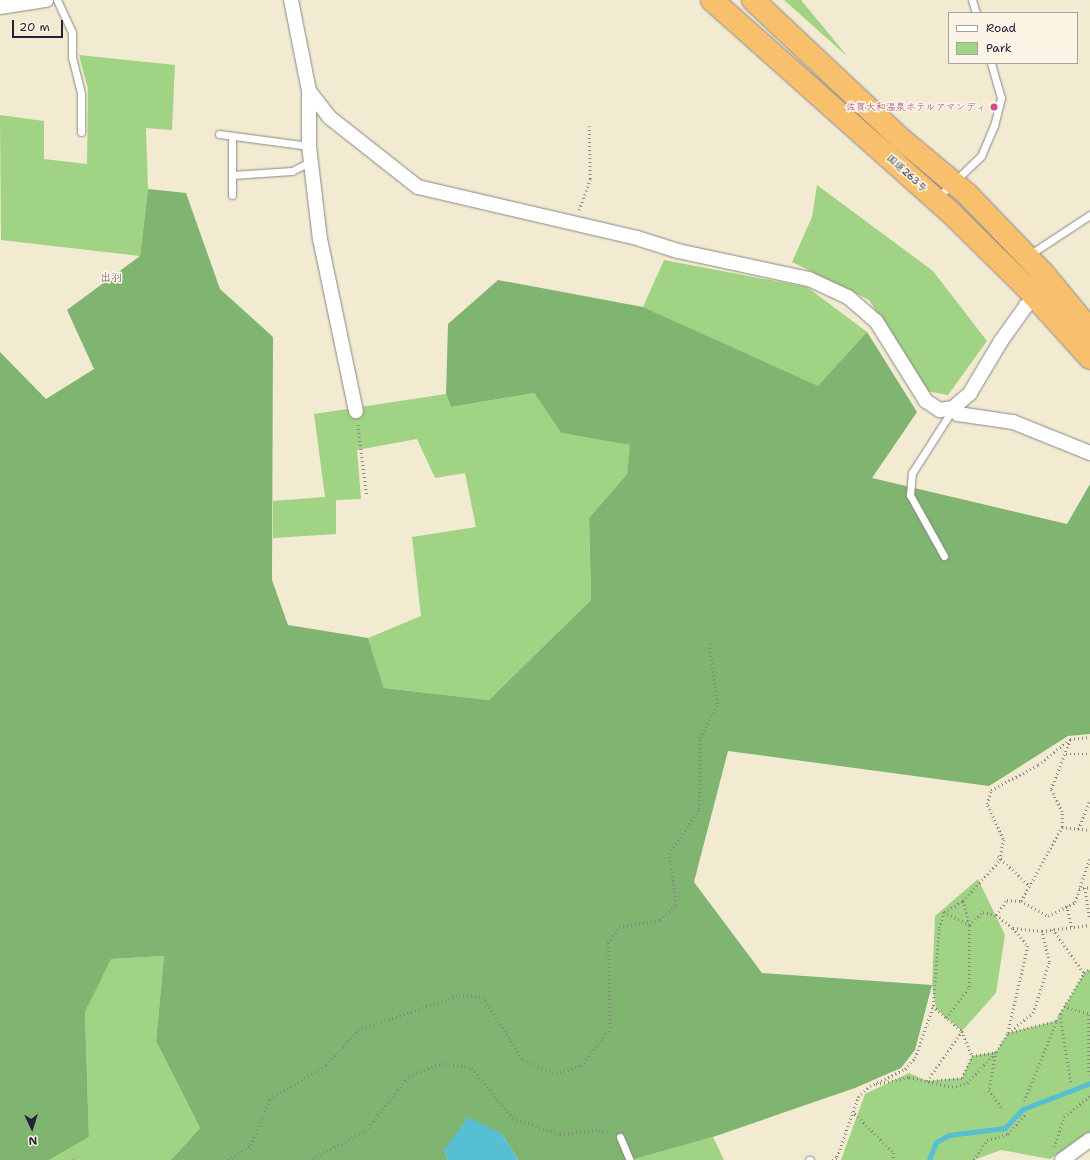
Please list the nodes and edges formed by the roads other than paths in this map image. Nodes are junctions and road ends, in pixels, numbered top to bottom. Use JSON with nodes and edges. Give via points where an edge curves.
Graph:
{"nodes":[{"id":1,"x":46,"y":0,"type":"edge"},
{"id":2,"x":57,"y":0,"type":"edge"},
{"id":3,"x":291,"y":0,"type":"edge"},
{"id":4,"x":712,"y":0,"type":"edge"},
{"id":5,"x":753,"y":0,"type":"edge"},
{"id":6,"x":972,"y":0,"type":"edge"},
{"id":7,"x":0,"y":7,"type":"edge"},
{"id":8,"x":976,"y":12,"type":"edge"},
{"id":9,"x":991,"y":64,"type":"edge"},
{"id":10,"x":309,"y":91,"type":"junction"},
{"id":11,"x":81,"y":132,"type":"dead end"},
{"id":12,"x":219,"y":134,"type":"dead end"},
{"id":13,"x":232,"y":136,"type":"junction"},
{"id":14,"x":309,"y":146,"type":"junction"},
{"id":15,"x":310,"y":162,"type":"junction"},
{"id":16,"x":232,"y":175,"type":"junction"},
{"id":17,"x":954,"y":183,"type":"junction"},
{"id":18,"x":232,"y":195,"type":"dead end"},
{"id":19,"x":936,"y":199,"type":"junction"},
{"id":20,"x":1090,"y":215,"type":"edge"},
{"id":21,"x":1027,"y":256,"type":"junction"},
{"id":22,"x":1037,"y":299,"type":"junction"},
{"id":23,"x":1090,"y":330,"type":"edge"},
{"id":24,"x":1090,"y":358,"type":"edge"},
{"id":25,"x":953,"y":408,"type":"junction"},
{"id":26,"x":356,"y":411,"type":"road end"},
{"id":27,"x":1090,"y":453,"type":"edge"},
{"id":28,"x":944,"y":556,"type":"dead end"},
{"id":29,"x":620,"y":1137,"type":"road end"},
{"id":30,"x":1090,"y":1140,"type":"edge"},
{"id":31,"x":1057,"y":1156,"type":"edge"},
{"id":32,"x":630,"y":1160,"type":"edge"}],
"edges":[{"from":1,"to":7,"type":"street"},
{"from":2,"to":11,"type":"lane","via":[[72,32],[72,57],[81,94]]},
{"from":3,"to":10,"type":"street"},
{"from":4,"to":19,"type":"highway","name":"国道263号"},
{"from":5,"to":17,"type":"highway"},
{"from":6,"to":8,"type":"lane"},
{"from":9,"to":17,"type":"lane","via":[[1001,98],[994,126],[981,156]]},
{"from":10,"to":14,"type":"street"},
{"from":10,"to":25,"type":"street","via":[[330,117],[418,187],[809,279],[848,297],[876,321],[926,401],[940,410]]},
{"from":12,"to":13,"type":"lane"},
{"from":13,"to":14,"type":"lane"},
{"from":13,"to":16,"type":"lane"},
{"from":14,"to":15,"type":"street"},
{"from":15,"to":16,"type":"lane","via":[[292,171]]},
{"from":15,"to":26,"type":"street","via":[[320,239]]},
{"from":16,"to":18,"type":"lane"},
{"from":17,"to":19,"type":"lane"},
{"from":17,"to":21,"type":"highway"},
{"from":19,"to":22,"type":"highway","name":"国道263号"},
{"from":20,"to":21,"type":"lane"},
{"from":21,"to":23,"type":"highway"},
{"from":22,"to":24,"type":"highway","name":"国道263号"},
{"from":22,"to":25,"type":"street","via":[[1026,306],[1001,341],[970,393]]},
{"from":25,"to":27,"type":"street","via":[[958,414],[1013,422]]},
{"from":25,"to":28,"type":"lane","via":[[912,473],[910,495]]},
{"from":29,"to":32,"type":"lane"},
{"from":30,"to":31,"type":"street"}]}
